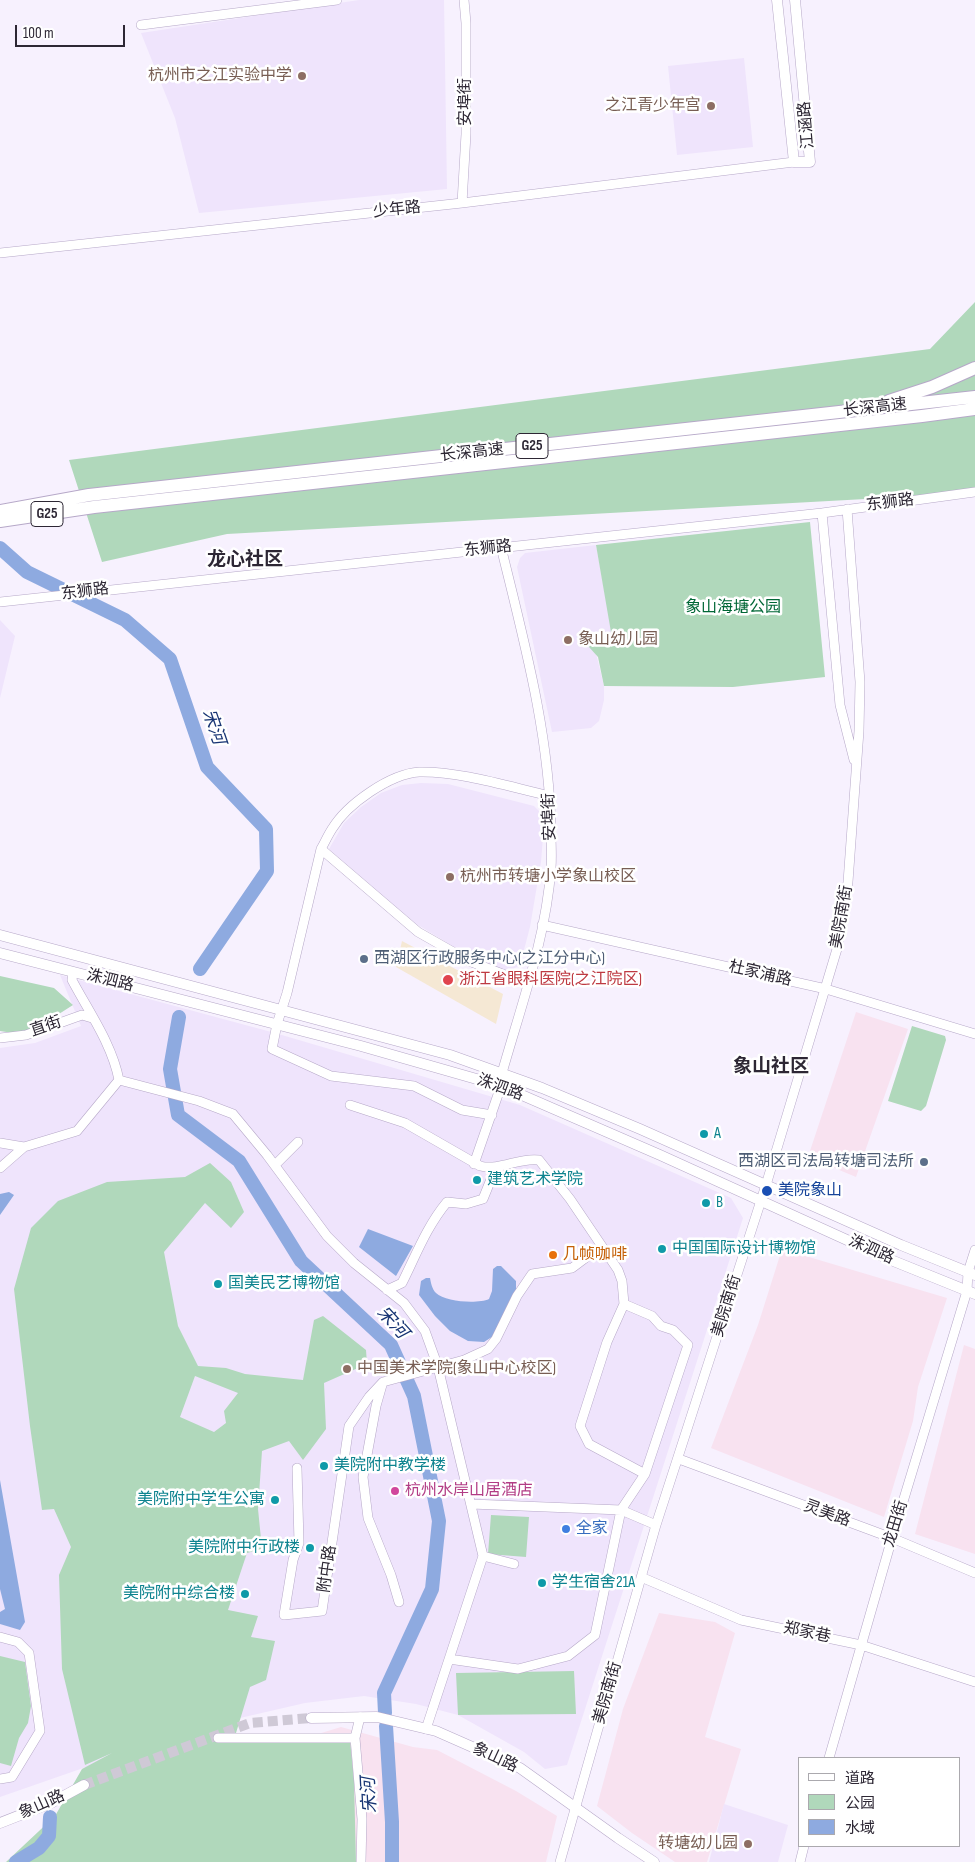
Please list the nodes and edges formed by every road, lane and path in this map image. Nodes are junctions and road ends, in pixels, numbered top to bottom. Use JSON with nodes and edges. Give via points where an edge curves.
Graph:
{"nodes":[{"id":1,"x":337,"y":0,"type":"edge"},
{"id":2,"x":464,"y":0,"type":"edge"},
{"id":3,"x":777,"y":0,"type":"edge"},
{"id":4,"x":795,"y":0,"type":"edge"},
{"id":5,"x":141,"y":25,"type":"dead end"},
{"id":6,"x":794,"y":162,"type":"junction"},
{"id":7,"x":462,"y":203,"type":"junction"},
{"id":8,"x":0,"y":253,"type":"edge"},
{"id":9,"x":975,"y":368,"type":"edge"},
{"id":10,"x":975,"y":397,"type":"edge"},
{"id":11,"x":863,"y":409,"type":"junction"},
{"id":12,"x":975,"y":409,"type":"edge"},
{"id":13,"x":922,"y":416,"type":"junction"},
{"id":14,"x":975,"y":416,"type":"edge"},
{"id":15,"x":975,"y":492,"type":"edge"},
{"id":16,"x":91,"y":501,"type":"junction"},
{"id":17,"x":847,"y":509,"type":"junction"},
{"id":18,"x":0,"y":511,"type":"edge"},
{"id":19,"x":822,"y":513,"type":"junction"},
{"id":20,"x":0,"y":521,"type":"edge"},
{"id":21,"x":502,"y":547,"type":"junction"},
{"id":22,"x":0,"y":602,"type":"edge"},
{"id":23,"x":856,"y":769,"type":"junction"},
{"id":24,"x":550,"y":796,"type":"junction"},
{"id":25,"x":321,"y":849,"type":"junction"},
{"id":26,"x":542,"y":925,"type":"junction"},
{"id":27,"x":0,"y":935,"type":"edge"},
{"id":28,"x":0,"y":953,"type":"edge"},
{"id":29,"x":73,"y":972,"type":"junction"},
{"id":30,"x":528,"y":984,"type":"junction"},
{"id":31,"x":826,"y":989,"type":"junction"},
{"id":32,"x":280,"y":1010,"type":"junction"},
{"id":33,"x":92,"y":1018,"type":"junction"},
{"id":34,"x":277,"y":1024,"type":"junction"},
{"id":35,"x":975,"y":1034,"type":"edge"},
{"id":36,"x":0,"y":1038,"type":"edge"},
{"id":37,"x":502,"y":1074,"type":"junction"},
{"id":38,"x":118,"y":1080,"type":"junction"},
{"id":39,"x":501,"y":1086,"type":"junction"},
{"id":40,"x":350,"y":1105,"type":"dead end"},
{"id":41,"x":492,"y":1115,"type":"junction"},
{"id":42,"x":298,"y":1142,"type":"dead end"},
{"id":43,"x":0,"y":1143,"type":"edge"},
{"id":44,"x":24,"y":1148,"type":"junction"},
{"id":45,"x":474,"y":1164,"type":"junction"},
{"id":46,"x":275,"y":1165,"type":"junction"},
{"id":47,"x":496,"y":1167,"type":"junction"},
{"id":48,"x":0,"y":1168,"type":"edge"},
{"id":49,"x":766,"y":1185,"type":"junction"},
{"id":50,"x":760,"y":1201,"type":"junction"},
{"id":51,"x":975,"y":1250,"type":"edge"},
{"id":52,"x":605,"y":1251,"type":"junction"},
{"id":53,"x":972,"y":1274,"type":"edge"},
{"id":54,"x":387,"y":1290,"type":"junction"},
{"id":55,"x":971,"y":1293,"type":"edge"},
{"id":56,"x":624,"y":1304,"type":"junction"},
{"id":57,"x":438,"y":1367,"type":"junction"},
{"id":58,"x":383,"y":1382,"type":"junction"},
{"id":59,"x":679,"y":1459,"type":"junction"},
{"id":60,"x":297,"y":1468,"type":"dead end"},
{"id":61,"x":645,"y":1474,"type":"junction"},
{"id":62,"x":471,"y":1504,"type":"junction"},
{"id":63,"x":621,"y":1510,"type":"junction"},
{"id":64,"x":656,"y":1526,"type":"junction"},
{"id":65,"x":892,"y":1538,"type":"junction"},
{"id":66,"x":484,"y":1556,"type":"junction"},
{"id":67,"x":514,"y":1564,"type":"dead end"},
{"id":68,"x":975,"y":1573,"type":"edge"},
{"id":69,"x":642,"y":1577,"type":"junction"},
{"id":70,"x":399,"y":1602,"type":"dead end"},
{"id":71,"x":0,"y":1637,"type":"edge"},
{"id":72,"x":861,"y":1645,"type":"junction"},
{"id":73,"x":448,"y":1660,"type":"junction"},
{"id":74,"x":975,"y":1682,"type":"edge"},
{"id":75,"x":360,"y":1717,"type":"junction"},
{"id":76,"x":312,"y":1718,"type":"tunnel mouth"},
{"id":77,"x":426,"y":1729,"type":"junction"},
{"id":78,"x":218,"y":1738,"type":"dead end"},
{"id":79,"x":355,"y":1738,"type":"junction"},
{"id":80,"x":829,"y":1757,"type":"edge"},
{"id":81,"x":0,"y":1779,"type":"edge"},
{"id":82,"x":84,"y":1785,"type":"tunnel mouth"},
{"id":83,"x":574,"y":1807,"type":"junction"},
{"id":84,"x":0,"y":1823,"type":"edge"},
{"id":85,"x":804,"y":1847,"type":"edge"},
{"id":86,"x":361,"y":1862,"type":"edge"},
{"id":87,"x":560,"y":1862,"type":"edge"},
{"id":88,"x":654,"y":1862,"type":"edge"},
{"id":89,"x":800,"y":1862,"type":"edge"}],
"edges":[{"from":1,"to":5,"type":"street"},
{"from":2,"to":7,"type":"street","name":"安埠街","via":[[466,134]]},
{"from":3,"to":6,"type":"main road","name":"江涵路"},
{"from":4,"to":6,"type":"main road","name":"江涵路","via":[[810,162]]},
{"from":6,"to":7,"type":"street","name":"少年路"},
{"from":7,"to":8,"type":"street","name":"少年路"},
{"from":9,"to":11,"type":"highway","via":[[932,387]]},
{"from":10,"to":11,"type":"highway","name":"长深高速","number":"G25"},
{"from":11,"to":16,"type":"highway","name":"长深高速","number":"G25"},
{"from":12,"to":13,"type":"highway","name":"长深高速","number":"G25"},
{"from":13,"to":14,"type":"highway"},
{"from":13,"to":16,"type":"highway","name":"长深高速","number":"G25"},
{"from":15,"to":17,"type":"street","name":"东狮路"},
{"from":16,"to":18,"type":"highway","name":"长深高速","number":"G25"},
{"from":16,"to":20,"type":"highway","name":"长深高速","number":"G25"},
{"from":17,"to":19,"type":"street","name":"东狮路"},
{"from":17,"to":23,"type":"street","name":"美院南街","via":[[860,682]]},
{"from":19,"to":21,"type":"street","name":"东狮路"},
{"from":19,"to":23,"type":"street","name":"美院南街","via":[[840,705]]},
{"from":21,"to":22,"type":"street","name":"东狮路"},
{"from":21,"to":24,"type":"street","name":"安埠街","via":[[538,704]]},
{"from":23,"to":31,"type":"street","name":"美院南街","via":[[848,882],[837,949]]},
{"from":24,"to":25,"type":"street","via":[[454,775],[418,772],[400,776],[350,807],[332,828]]},
{"from":24,"to":26,"type":"street","name":"安埠街","via":[[551,867]]},
{"from":25,"to":30,"type":"street","via":[[418,932],[469,961]]},
{"from":25,"to":32,"type":"street","via":[[287,993]]},
{"from":26,"to":30,"type":"street","name":"安埠街"},
{"from":26,"to":31,"type":"street","name":"杜家浦路"},
{"from":27,"to":32,"type":"main road","name":"洙泗路"},
{"from":28,"to":29,"type":"main road","name":"洙泗路"},
{"from":29,"to":33,"type":"street","via":[[72,980]]},
{"from":29,"to":34,"type":"main road","name":"洙泗路"},
{"from":30,"to":37,"type":"street","name":"安埠街"},
{"from":31,"to":35,"type":"street","name":"杜家浦路"},
{"from":31,"to":49,"type":"street","name":"美院南街"},
{"from":32,"to":34,"type":"street"},
{"from":32,"to":37,"type":"main road","name":"洙泗路","via":[[450,1055]]},
{"from":33,"to":36,"type":"street","name":"直街","via":[[82,1015],[26,1034]]},
{"from":33,"to":38,"type":"street","via":[[116,1064]]},
{"from":34,"to":39,"type":"main road","name":"洙泗路"},
{"from":34,"to":41,"type":"street","via":[[272,1049],[331,1076],[414,1086],[462,1110]]},
{"from":37,"to":39,"type":"street","name":"安埠街"},
{"from":37,"to":49,"type":"main road","name":"洙泗路","via":[[640,1129]]},
{"from":38,"to":44,"type":"street","via":[[77,1131]]},
{"from":38,"to":46,"type":"street","via":[[198,1101],[233,1114]]},
{"from":39,"to":41,"type":"street","name":"安埠街"},
{"from":39,"to":50,"type":"main road","name":"洙泗路"},
{"from":40,"to":45,"type":"street","via":[[405,1123]]},
{"from":41,"to":45,"type":"street","name":"安埠街"},
{"from":42,"to":46,"type":"street"},
{"from":43,"to":44,"type":"street"},
{"from":44,"to":48,"type":"street"},
{"from":45,"to":47,"type":"street"},
{"from":46,"to":54,"type":"street","via":[[327,1236]]},
{"from":47,"to":52,"type":"street","via":[[522,1160],[539,1160]]},
{"from":47,"to":54,"type":"street","via":[[483,1199],[466,1204],[448,1202],[434,1218],[402,1284]]},
{"from":49,"to":50,"type":"street","name":"美院南街"},
{"from":49,"to":53,"type":"main road","name":"洙泗路"},
{"from":50,"to":55,"type":"main road","name":"洙泗路"},
{"from":50,"to":59,"type":"street","name":"美院南街"},
{"from":51,"to":53,"type":"street"},
{"from":52,"to":56,"type":"street","via":[[622,1281]]},
{"from":52,"to":57,"type":"street","via":[[588,1256],[572,1268],[532,1274],[488,1349]]},
{"from":53,"to":55,"type":"street"},
{"from":54,"to":57,"type":"street","via":[[404,1302],[425,1331]]},
{"from":55,"to":65,"type":"street","name":"龙田街"},
{"from":56,"to":61,"type":"street","via":[[607,1342],[580,1426],[589,1444]]},
{"from":56,"to":61,"type":"street","via":[[652,1316],[688,1345]]},
{"from":57,"to":58,"type":"street"},
{"from":57,"to":62,"type":"street"},
{"from":58,"to":60,"type":"street","name":"附中路","via":[[350,1426],[322,1611],[284,1615],[299,1543]]},
{"from":58,"to":70,"type":"street","via":[[363,1477],[368,1518]]},
{"from":59,"to":64,"type":"street","name":"美院南街"},
{"from":59,"to":65,"type":"street","name":"灵美路"},
{"from":61,"to":63,"type":"street"},
{"from":62,"to":63,"type":"street"},
{"from":62,"to":66,"type":"street"},
{"from":63,"to":64,"type":"street"},
{"from":63,"to":73,"type":"street","via":[[595,1635],[568,1656],[518,1669]]},
{"from":64,"to":69,"type":"street","name":"美院南街"},
{"from":65,"to":68,"type":"street","name":"灵美路"},
{"from":65,"to":72,"type":"street","name":"龙田街"},
{"from":66,"to":67,"type":"street"},
{"from":66,"to":73,"type":"street"},
{"from":69,"to":72,"type":"street","name":"郑家巷","via":[[741,1620]]},
{"from":69,"to":83,"type":"street","name":"美院南街"},
{"from":71,"to":81,"type":"street","via":[[18,1642],[29,1653],[40,1731],[12,1777]]},
{"from":72,"to":74,"type":"street","name":"郑家巷"},
{"from":72,"to":80,"type":"street","name":"龙田街"},
{"from":73,"to":77,"type":"street"},
{"from":75,"to":76,"type":"main road","name":"象山路"},
{"from":75,"to":77,"type":"main road","name":"象山路"},
{"from":75,"to":79,"type":"street"},
{"from":77,"to":83,"type":"main road","name":"象山路","via":[[520,1768]]},
{"from":78,"to":79,"type":"street"},
{"from":79,"to":86,"type":"street","via":[[362,1819]]},
{"from":82,"to":84,"type":"main road","name":"象山路","via":[[51,1803]]},
{"from":83,"to":87,"type":"street","name":"美院南街"},
{"from":83,"to":88,"type":"main road","name":"象山路"},
{"from":85,"to":89,"type":"street"}]}
